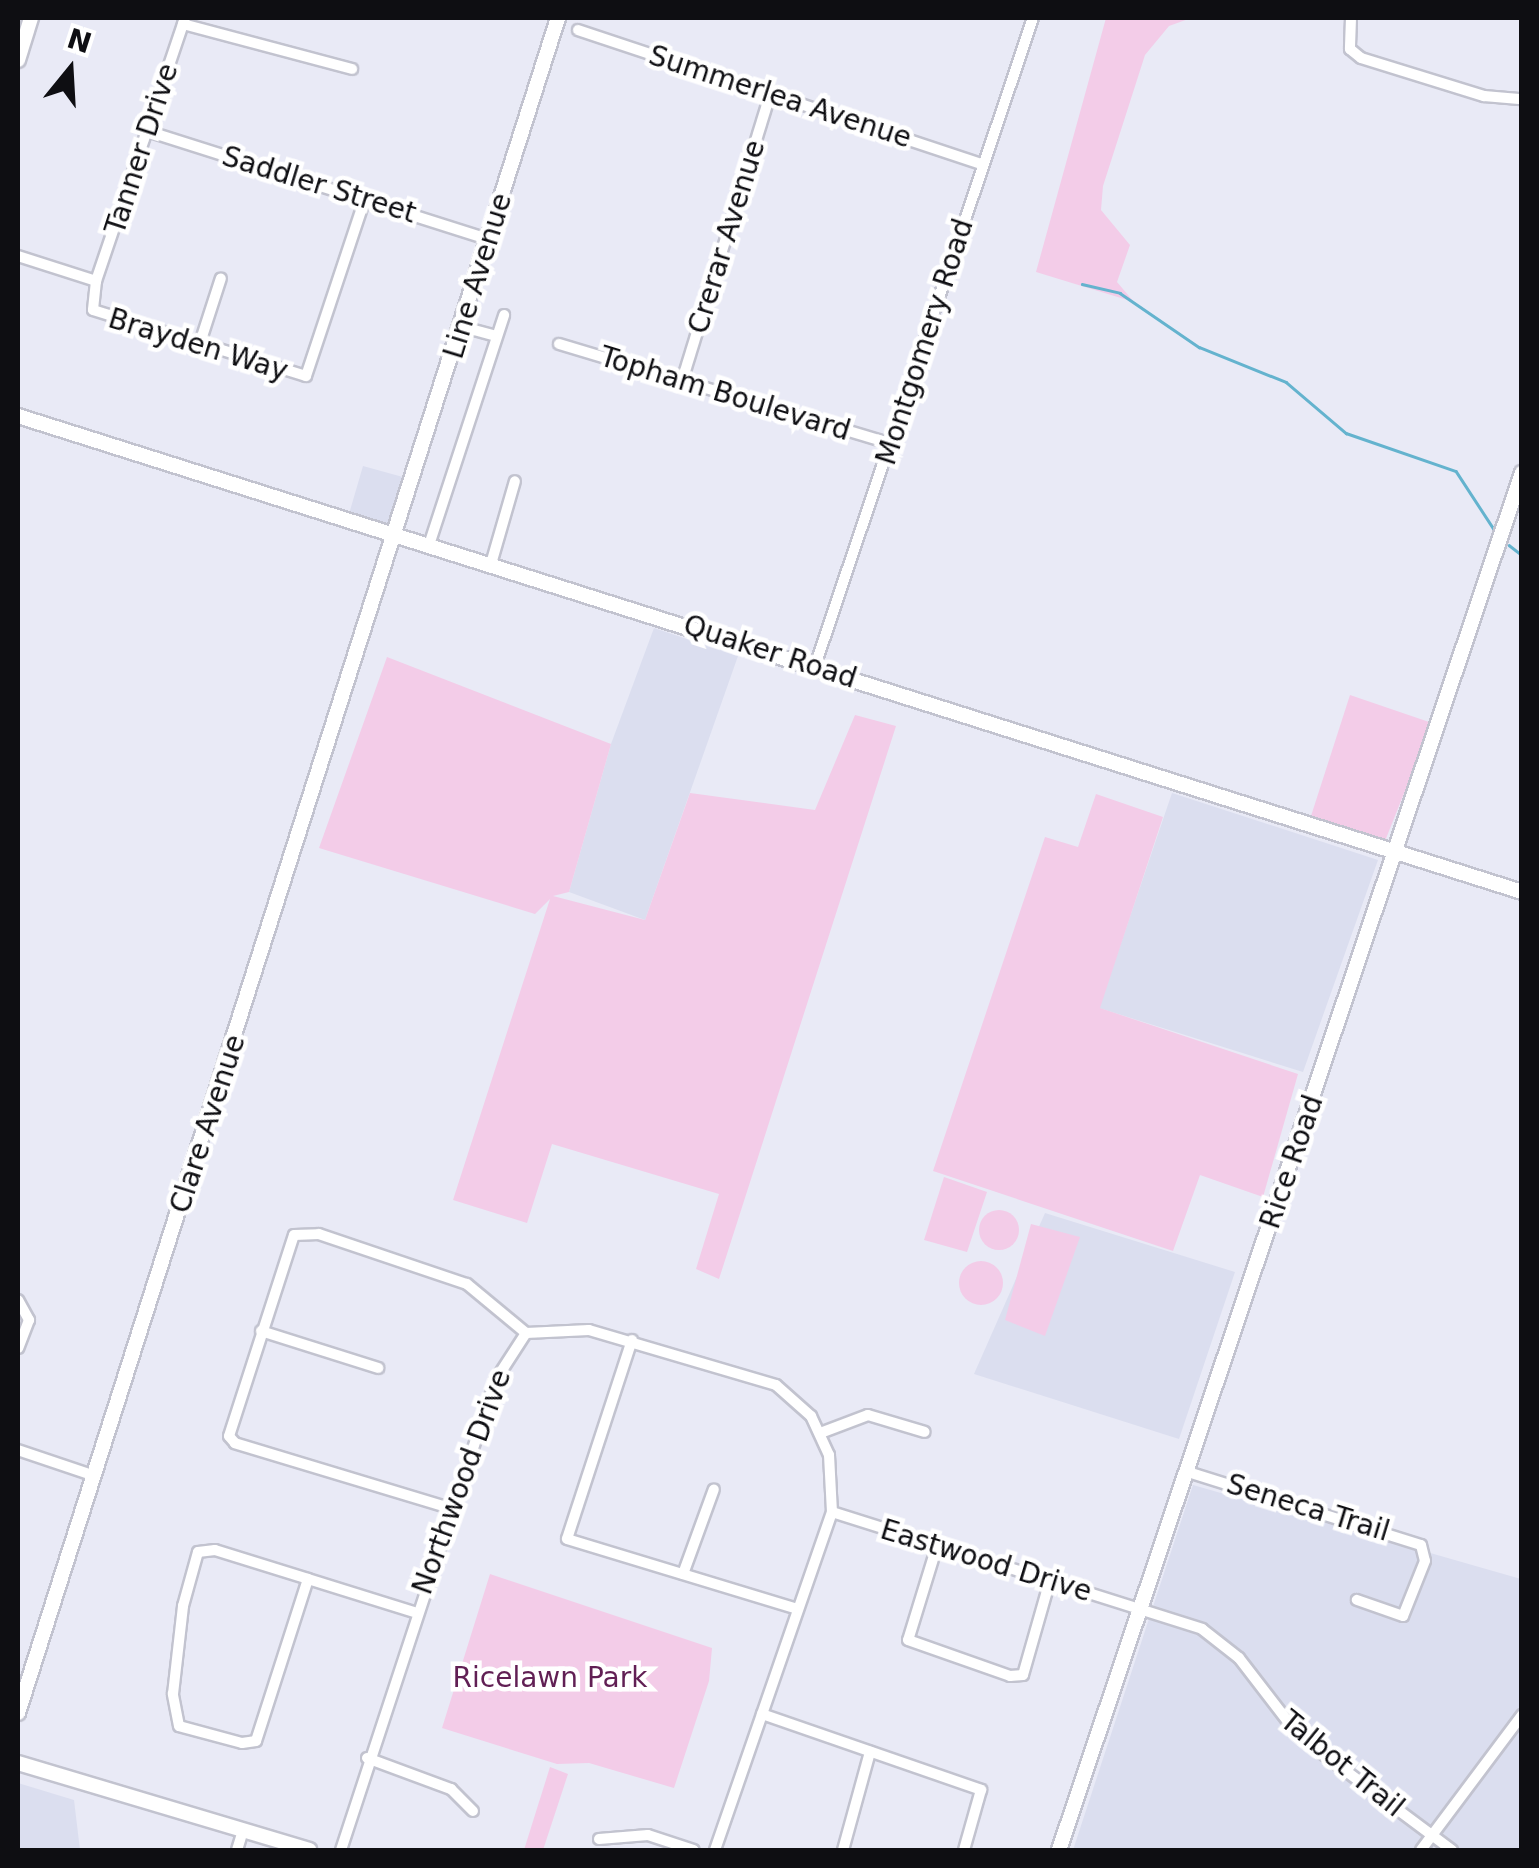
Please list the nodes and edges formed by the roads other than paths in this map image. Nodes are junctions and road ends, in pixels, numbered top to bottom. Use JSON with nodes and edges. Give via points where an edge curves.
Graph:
{"nodes":[{"id":1,"x":31,"y":18,"type":"edge"},
{"id":2,"x":558,"y":18,"type":"edge"},
{"id":3,"x":1033,"y":18,"type":"edge"},
{"id":4,"x":1351,"y":18,"type":"edge"},
{"id":5,"x":184,"y":21,"type":"edge"},
{"id":6,"x":578,"y":30,"type":"dead end"},
{"id":7,"x":18,"y":60,"type":"edge"},
{"id":8,"x":352,"y":69,"type":"dead end"},
{"id":9,"x":771,"y":92,"type":"junction"},
{"id":10,"x":1522,"y":100,"type":"edge"},
{"id":11,"x":148,"y":132,"type":"junction"},
{"id":12,"x":982,"y":165,"type":"junction"},
{"id":13,"x":365,"y":200,"type":"junction"},
{"id":14,"x":490,"y":240,"type":"junction"},
{"id":15,"x":18,"y":256,"type":"edge"},
{"id":16,"x":221,"y":278,"type":"dead end"},
{"id":17,"x":96,"y":281,"type":"junction"},
{"id":18,"x":504,"y":315,"type":"dead end"},
{"id":19,"x":462,"y":327,"type":"junction"},
{"id":20,"x":496,"y":336,"type":"junction"},
{"id":21,"x":558,"y":344,"type":"dead end"},
{"id":22,"x":198,"y":346,"type":"junction"},
{"id":23,"x":682,"y":381,"type":"junction"},
{"id":24,"x":18,"y":416,"type":"edge"},
{"id":25,"x":892,"y":444,"type":"junction"},
{"id":26,"x":1522,"y":473,"type":"edge"},
{"id":27,"x":515,"y":482,"type":"dead end"},
{"id":28,"x":397,"y":534,"type":"junction"},
{"id":29,"x":430,"y":545,"type":"junction"},
{"id":30,"x":491,"y":564,"type":"junction"},
{"id":31,"x":815,"y":666,"type":"junction"},
{"id":32,"x":1395,"y":852,"type":"junction"},
{"id":33,"x":1522,"y":892,"type":"edge"},
{"id":34,"x":18,"y":1300,"type":"edge"},
{"id":35,"x":261,"y":1330,"type":"junction"},
{"id":36,"x":526,"y":1333,"type":"junction"},
{"id":37,"x":632,"y":1340,"type":"junction"},
{"id":38,"x":18,"y":1348,"type":"edge"},
{"id":39,"x":378,"y":1368,"type":"dead end"},
{"id":40,"x":822,"y":1432,"type":"junction"},
{"id":41,"x":925,"y":1432,"type":"dead end"},
{"id":42,"x":18,"y":1450,"type":"edge"},
{"id":43,"x":1188,"y":1472,"type":"junction"},
{"id":44,"x":95,"y":1476,"type":"junction"},
{"id":45,"x":714,"y":1490,"type":"dead end"},
{"id":46,"x":453,"y":1508,"type":"junction"},
{"id":47,"x":832,"y":1512,"type":"junction"},
{"id":48,"x":936,"y":1546,"type":"junction"},
{"id":49,"x":683,"y":1574,"type":"junction"},
{"id":50,"x":308,"y":1579,"type":"junction"},
{"id":51,"x":1050,"y":1580,"type":"junction"},
{"id":52,"x":1357,"y":1600,"type":"dead end"},
{"id":53,"x":798,"y":1609,"type":"junction"},
{"id":54,"x":1141,"y":1610,"type":"junction"},
{"id":55,"x":414,"y":1612,"type":"junction"},
{"id":56,"x":18,"y":1713,"type":"edge"},
{"id":57,"x":762,"y":1714,"type":"junction"},
{"id":58,"x":1522,"y":1716,"type":"edge"},
{"id":59,"x":870,"y":1752,"type":"junction"},
{"id":60,"x":368,"y":1758,"type":"junction"},
{"id":61,"x":18,"y":1763,"type":"edge"},
{"id":62,"x":473,"y":1811,"type":"dead end"},
{"id":63,"x":243,"y":1830,"type":"junction"},
{"id":64,"x":1432,"y":1836,"type":"junction"},
{"id":65,"x":599,"y":1839,"type":"dead end"},
{"id":66,"x":237,"y":1850,"type":"edge"},
{"id":67,"x":309,"y":1850,"type":"edge"},
{"id":68,"x":342,"y":1850,"type":"edge"},
{"id":69,"x":694,"y":1850,"type":"edge"},
{"id":70,"x":715,"y":1850,"type":"edge"},
{"id":71,"x":843,"y":1850,"type":"edge"},
{"id":72,"x":964,"y":1850,"type":"edge"},
{"id":73,"x":1059,"y":1850,"type":"edge"},
{"id":74,"x":1421,"y":1850,"type":"edge"},
{"id":75,"x":1452,"y":1850,"type":"edge"}],
"edges":[{"from":1,"to":7,"type":"street"},
{"from":2,"to":14,"type":"street","name":"Line Avenue"},
{"from":3,"to":12,"type":"street","name":"Montgomery Road"},
{"from":4,"to":10,"type":"street","via":[[1350,50],[1361,58],[1484,96]]},
{"from":5,"to":8,"type":"street"},
{"from":5,"to":11,"type":"street","name":"Tanner Drive"},
{"from":6,"to":9,"type":"street","name":"Summerlea Avenue"},
{"from":9,"to":12,"type":"street","name":"Summerlea Avenue"},
{"from":9,"to":23,"type":"street","name":"Crerar Avenue"},
{"from":11,"to":13,"type":"street","name":"Saddler Street"},
{"from":11,"to":17,"type":"street","name":"Tanner Drive"},
{"from":12,"to":25,"type":"street","name":"Montgomery Road"},
{"from":13,"to":14,"type":"street","name":"Saddler Street"},
{"from":13,"to":22,"type":"street","name":"Brayden Way","via":[[312,369],[297,377]]},
{"from":14,"to":19,"type":"street","name":"Line Avenue"},
{"from":15,"to":17,"type":"street"},
{"from":16,"to":22,"type":"street"},
{"from":17,"to":22,"type":"street","name":"Brayden Way","via":[[91,302],[101,317]]},
{"from":18,"to":20,"type":"street"},
{"from":19,"to":20,"type":"street"},
{"from":19,"to":28,"type":"street","name":"Line Avenue"},
{"from":20,"to":29,"type":"street"},
{"from":21,"to":23,"type":"street","name":"Topham Boulevard"},
{"from":23,"to":25,"type":"street","name":"Topham Boulevard"},
{"from":24,"to":28,"type":"street","name":"Quaker Road"},
{"from":25,"to":31,"type":"street","name":"Montgomery Road"},
{"from":26,"to":32,"type":"street","name":"Rice Road"},
{"from":27,"to":30,"type":"street"},
{"from":28,"to":29,"type":"street","name":"Quaker Road"},
{"from":28,"to":44,"type":"street","name":"Clare Avenue"},
{"from":29,"to":30,"type":"street","name":"Quaker Road"},
{"from":30,"to":31,"type":"street","name":"Quaker Road"},
{"from":31,"to":32,"type":"street","name":"Quaker Road"},
{"from":32,"to":33,"type":"street","name":"Quaker Road"},
{"from":32,"to":43,"type":"street","name":"Rice Road"},
{"from":34,"to":38,"type":"street","via":[[28,1320]]},
{"from":35,"to":36,"type":"street","via":[[294,1235],[304,1233],[467,1284]]},
{"from":35,"to":39,"type":"street"},
{"from":35,"to":46,"type":"street","via":[[228,1428],[234,1443]]},
{"from":36,"to":37,"type":"street","via":[[589,1330]]},
{"from":36,"to":46,"type":"street","name":"Northwood Drive","via":[[494,1382]]},
{"from":37,"to":40,"type":"street","via":[[776,1385]]},
{"from":37,"to":49,"type":"street","via":[[567,1539]]},
{"from":40,"to":41,"type":"street","via":[[868,1415]]},
{"from":40,"to":47,"type":"street"},
{"from":42,"to":44,"type":"street"},
{"from":43,"to":52,"type":"street","name":"Seneca Trail","via":[[1421,1546],[1425,1562],[1403,1616]]},
{"from":43,"to":54,"type":"street","name":"Rice Road"},
{"from":44,"to":56,"type":"street","name":"Clare Avenue"},
{"from":45,"to":49,"type":"street"},
{"from":46,"to":55,"type":"street","name":"Northwood Drive"},
{"from":47,"to":48,"type":"street","name":"Eastwood Drive"},
{"from":47,"to":53,"type":"street"},
{"from":48,"to":51,"type":"street","name":"Eastwood Drive"},
{"from":48,"to":51,"type":"street","via":[[908,1640],[1010,1676],[1023,1675]]},
{"from":49,"to":53,"type":"street"},
{"from":50,"to":50,"type":"street","via":[[214,1550],[193,1558],[173,1694],[179,1726],[242,1743],[256,1740]]},
{"from":50,"to":55,"type":"street"},
{"from":51,"to":54,"type":"street","name":"Eastwood Drive"},
{"from":53,"to":57,"type":"street"},
{"from":54,"to":64,"type":"street","name":"Talbot Trail","via":[[1202,1629],[1228,1648],[1299,1736]]},
{"from":54,"to":73,"type":"street","name":"Rice Road"},
{"from":55,"to":60,"type":"street","name":"Northwood Drive"},
{"from":57,"to":59,"type":"street"},
{"from":57,"to":70,"type":"street"},
{"from":58,"to":64,"type":"street"},
{"from":59,"to":71,"type":"street"},
{"from":59,"to":72,"type":"street","via":[[981,1790]]},
{"from":60,"to":62,"type":"street","via":[[451,1789]]},
{"from":60,"to":68,"type":"street","name":"Northwood Drive"},
{"from":61,"to":63,"type":"street"},
{"from":63,"to":66,"type":"street"},
{"from":63,"to":67,"type":"street"},
{"from":64,"to":74,"type":"street"},
{"from":64,"to":75,"type":"street","name":"Talbot Trail"},
{"from":65,"to":69,"type":"street","via":[[648,1835]]}]}
